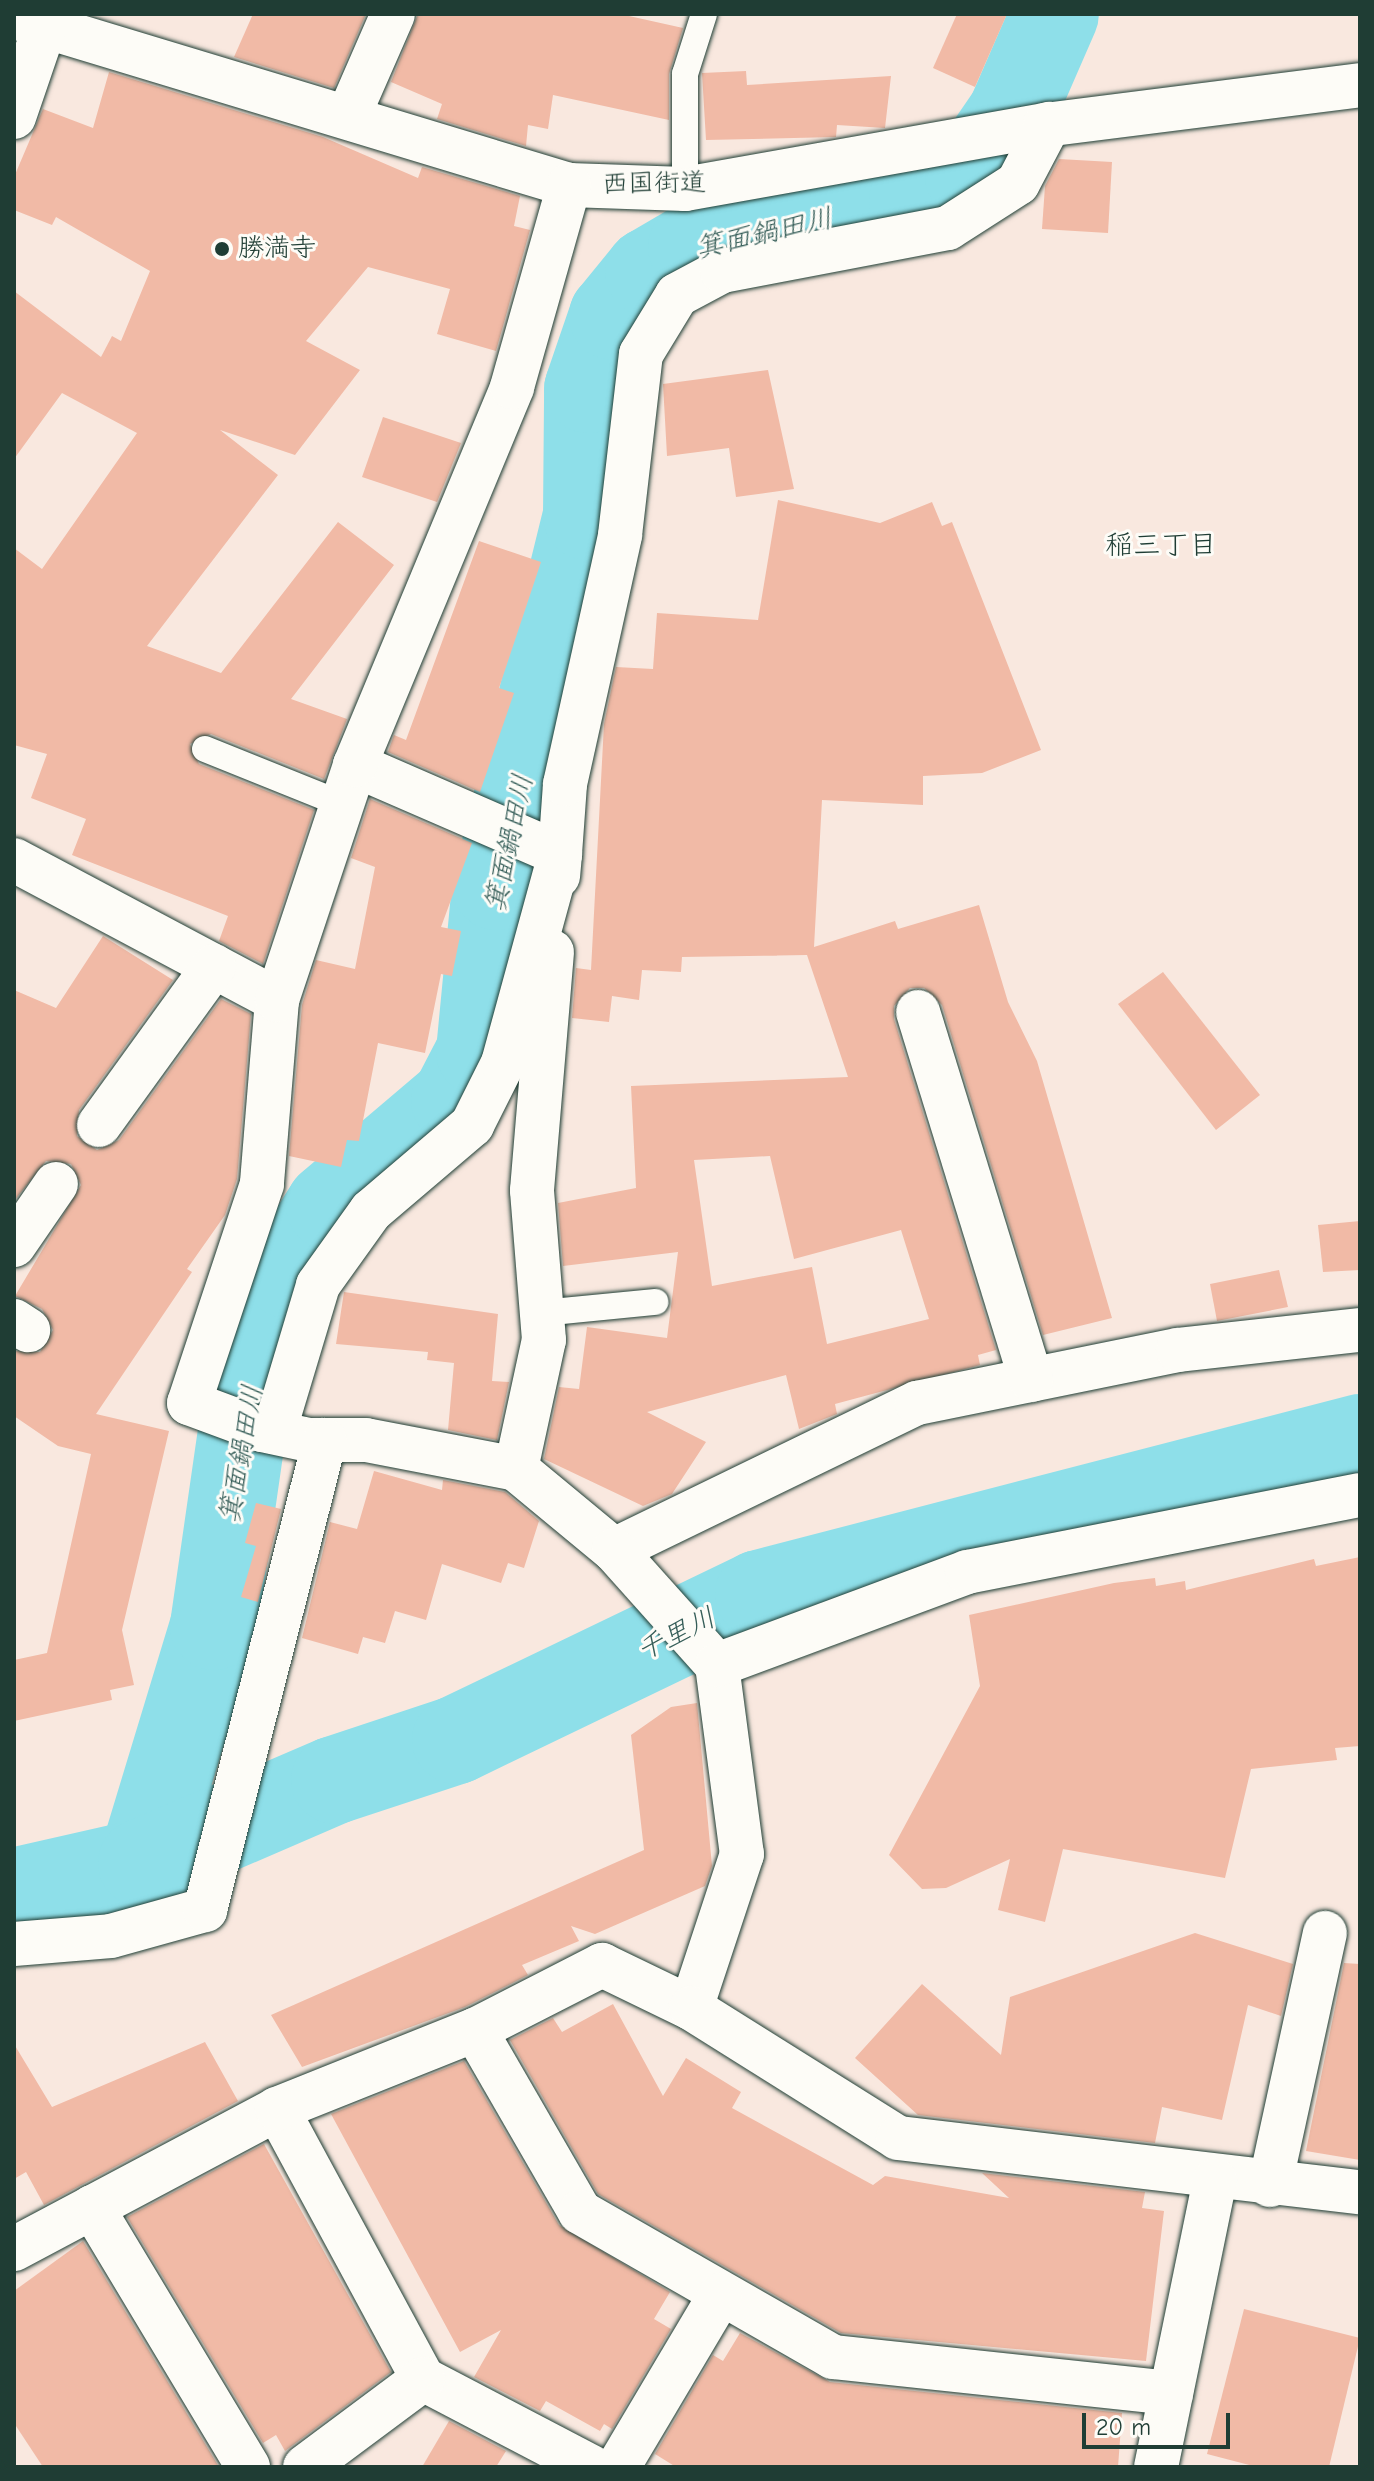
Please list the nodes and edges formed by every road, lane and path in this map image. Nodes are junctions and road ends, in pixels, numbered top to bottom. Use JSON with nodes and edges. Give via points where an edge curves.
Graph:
{"nodes":[{"id":1,"x":393,"y":14,"type":"edge"},
{"id":2,"x":704,"y":14,"type":"edge"},
{"id":3,"x":36,"y":19,"type":"edge"},
{"id":4,"x":1360,"y":85,"type":"edge"},
{"id":5,"x":14,"y":117,"type":"edge"},
{"id":6,"x":348,"y":117,"type":"junction"},
{"id":7,"x":1047,"y":124,"type":"junction"},
{"id":8,"x":569,"y":185,"type":"junction"},
{"id":9,"x":685,"y":189,"type":"junction"},
{"id":10,"x":205,"y":749,"type":"dead end"},
{"id":11,"x":348,"y":784,"type":"junction"},
{"id":12,"x":549,"y":848,"type":"junction"},
{"id":13,"x":14,"y":860,"type":"edge"},
{"id":14,"x":214,"y":966,"type":"junction"},
{"id":15,"x":277,"y":1000,"type":"junction"},
{"id":16,"x":918,"y":1012,"type":"dead end"},
{"id":17,"x":99,"y":1125,"type":"dead end"},
{"id":18,"x":56,"y":1184,"type":"dead end"},
{"id":19,"x":14,"y":1245,"type":"edge"},
{"id":20,"x":655,"y":1302,"type":"dead end"},
{"id":21,"x":542,"y":1313,"type":"junction"},
{"id":22,"x":1360,"y":1330,"type":"edge"},
{"id":23,"x":1031,"y":1380,"type":"junction"},
{"id":24,"x":268,"y":1431,"type":"junction"},
{"id":25,"x":325,"y":1440,"type":"junction"},
{"id":26,"x":516,"y":1469,"type":"junction"},
{"id":27,"x":1360,"y":1495,"type":"edge"},
{"id":28,"x":614,"y":1550,"type":"junction"},
{"id":29,"x":717,"y":1665,"type":"junction"},
{"id":30,"x":1325,"y":1933,"type":"dead end"},
{"id":31,"x":14,"y":1944,"type":"edge"},
{"id":32,"x":691,"y":2008,"type":"junction"},
{"id":33,"x":475,"y":2030,"type":"junction"},
{"id":34,"x":277,"y":2109,"type":"junction"},
{"id":35,"x":1215,"y":2180,"type":"junction"},
{"id":36,"x":1270,"y":2185,"type":"junction"},
{"id":37,"x":1360,"y":2192,"type":"edge"},
{"id":38,"x":92,"y":2207,"type":"junction"},
{"id":39,"x":14,"y":2249,"type":"edge"},
{"id":40,"x":720,"y":2295,"type":"junction"},
{"id":41,"x":423,"y":2379,"type":"junction"},
{"id":42,"x":1171,"y":2393,"type":"junction"},
{"id":43,"x":248,"y":2467,"type":"edge"},
{"id":44,"x":305,"y":2467,"type":"edge"},
{"id":45,"x":591,"y":2467,"type":"edge"},
{"id":46,"x":618,"y":2467,"type":"edge"},
{"id":47,"x":1156,"y":2467,"type":"edge"}],
"edges":[{"from":1,"to":6,"type":"street"},
{"from":2,"to":9,"type":"lane","via":[[685,74]]},
{"from":3,"to":5,"type":"street"},
{"from":3,"to":6,"type":"street","name":"西国街道"},
{"from":4,"to":7,"type":"street","name":"西国街道"},
{"from":6,"to":8,"type":"street","name":"西国街道"},
{"from":7,"to":9,"type":"street","name":"西国街道"},
{"from":7,"to":12,"type":"street","via":[[1018,183],[948,228],[722,271],[677,295],[641,354],[620,535]]},
{"from":8,"to":9,"type":"street","name":"西国街道"},
{"from":8,"to":11,"type":"street","via":[[512,387]]},
{"from":10,"to":11,"type":"lane"},
{"from":11,"to":12,"type":"street","via":[[485,816]]},
{"from":11,"to":15,"type":"street"},
{"from":12,"to":21,"type":"street","via":[[532,1190]]},
{"from":12,"to":24,"type":"street","via":[[492,1094],[455,1144],[371,1211],[318,1285]]},
{"from":13,"to":14,"type":"street"},
{"from":14,"to":15,"type":"street"},
{"from":14,"to":17,"type":"street"},
{"from":15,"to":24,"type":"street","via":[[262,1184],[189,1403]]},
{"from":16,"to":23,"type":"street"},
{"from":18,"to":19,"type":"street"},
{"from":20,"to":21,"type":"lane"},
{"from":21,"to":26,"type":"street","via":[[544,1340]]},
{"from":22,"to":23,"type":"street","via":[[1178,1350]]},
{"from":23,"to":28,"type":"street","via":[[917,1403]]},
{"from":24,"to":25,"type":"street"},
{"from":25,"to":26,"type":"street","via":[[366,1440]]},
{"from":25,"to":31,"type":"street","via":[[205,1910],[111,1936]]},
{"from":26,"to":28,"type":"street"},
{"from":27,"to":29,"type":"street","via":[[967,1572]]},
{"from":28,"to":29,"type":"street"},
{"from":29,"to":32,"type":"street","via":[[742,1854]]},
{"from":30,"to":36,"type":"street"},
{"from":32,"to":33,"type":"street","via":[[602,1965]]},
{"from":32,"to":35,"type":"street","via":[[898,2138]]},
{"from":33,"to":34,"type":"street"},
{"from":33,"to":40,"type":"street","via":[[580,2212]]},
{"from":34,"to":38,"type":"street"},
{"from":34,"to":41,"type":"street"},
{"from":35,"to":36,"type":"street"},
{"from":35,"to":42,"type":"street"},
{"from":36,"to":37,"type":"street"},
{"from":38,"to":39,"type":"street"},
{"from":38,"to":43,"type":"street"},
{"from":40,"to":42,"type":"street","via":[[833,2357]]},
{"from":40,"to":46,"type":"street"},
{"from":41,"to":44,"type":"street"},
{"from":41,"to":45,"type":"street"},
{"from":42,"to":47,"type":"street"}]}
